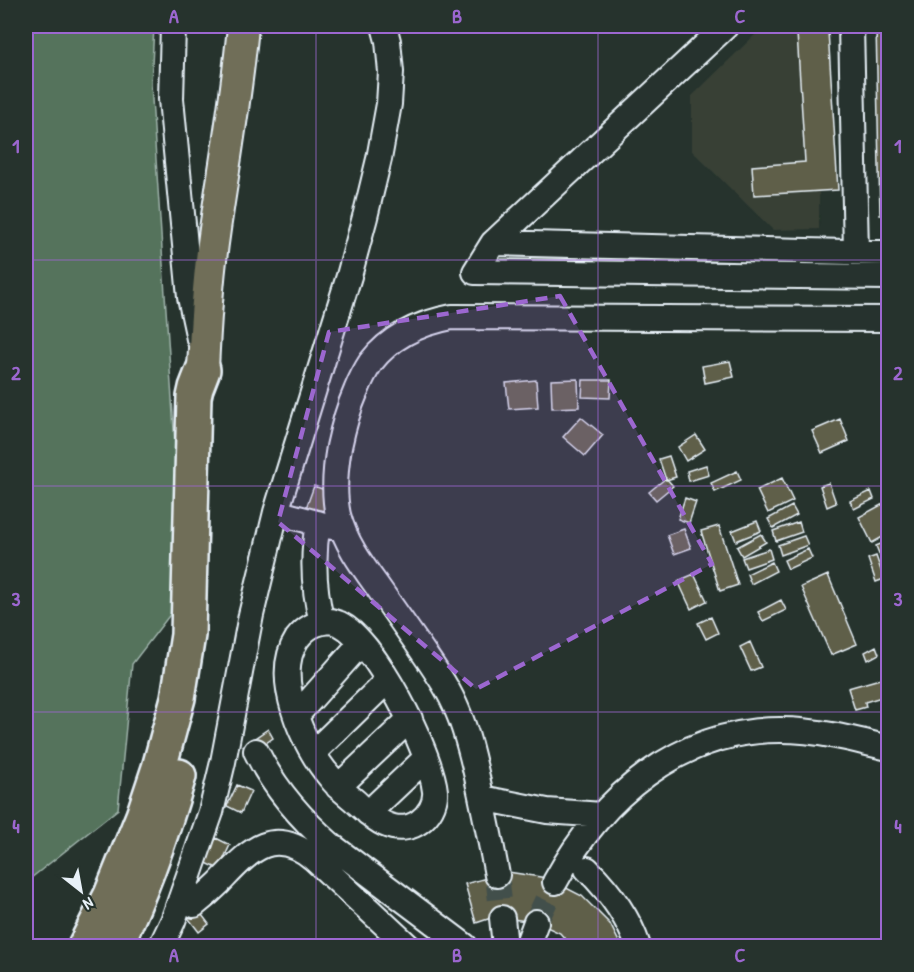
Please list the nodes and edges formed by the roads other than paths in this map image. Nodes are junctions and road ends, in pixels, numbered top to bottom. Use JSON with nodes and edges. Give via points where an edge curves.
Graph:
{"nodes":[{"id":1,"x":173,"y":26,"type":"edge"},
{"id":2,"x":243,"y":26,"type":"edge"},
{"id":3,"x":384,"y":26,"type":"edge"},
{"id":4,"x":726,"y":26,"type":"edge"},
{"id":5,"x":850,"y":26,"type":"edge"},
{"id":6,"x":493,"y":243,"type":"junction"},
{"id":7,"x":771,"y":250,"type":"junction"},
{"id":8,"x":856,"y":252,"type":"junction"},
{"id":9,"x":888,"y":253,"type":"edge"},
{"id":10,"x":765,"y":276,"type":"junction"},
{"id":11,"x":888,"y":277,"type":"edge"},
{"id":12,"x":888,"y":319,"type":"edge"},
{"id":13,"x":203,"y":362,"type":"junction"},
{"id":14,"x":276,"y":512,"type":"junction"},
{"id":15,"x":318,"y":523,"type":"junction"},
{"id":16,"x":343,"y":530,"type":"junction"},
{"id":17,"x":322,"y":622,"type":"junction"},
{"id":18,"x":361,"y":643,"type":"junction"},
{"id":19,"x":388,"y":680,"type":"junction"},
{"id":20,"x":235,"y":703,"type":"junction"},
{"id":21,"x":296,"y":716,"type":"junction"},
{"id":22,"x":410,"y":719,"type":"junction"},
{"id":23,"x":888,"y":748,"type":"edge"},
{"id":24,"x":313,"y":753,"type":"junction"},
{"id":25,"x":426,"y":758,"type":"junction"},
{"id":26,"x":338,"y":787,"type":"junction"},
{"id":27,"x":482,"y":798,"type":"junction"},
{"id":28,"x":368,"y":813,"type":"junction"},
{"id":29,"x":602,"y":815,"type":"junction"},
{"id":30,"x":588,"y":869,"type":"dead end"},
{"id":31,"x":497,"y":875,"type":"tunnel mouth"},
{"id":32,"x":555,"y":882,"type":"tunnel mouth"},
{"id":33,"x":184,"y":913,"type":"junction"},
{"id":34,"x":502,"y":918,"type":"tunnel mouth"},
{"id":35,"x":536,"y":922,"type":"tunnel mouth"},
{"id":36,"x":85,"y":946,"type":"edge"},
{"id":37,"x":115,"y":946,"type":"edge"},
{"id":38,"x":161,"y":946,"type":"edge"},
{"id":39,"x":408,"y":946,"type":"edge"},
{"id":40,"x":465,"y":946,"type":"edge"},
{"id":41,"x":505,"y":946,"type":"edge"},
{"id":42,"x":528,"y":946,"type":"edge"},
{"id":43,"x":638,"y":946,"type":"edge"}],
"edges":[{"from":1,"to":13,"type":"street","via":[[171,99],[190,297]]},
{"from":2,"to":13,"type":"main road","via":[[212,251]]},
{"from":3,"to":14,"type":"street","via":[[391,72],[380,159],[349,276]]},
{"from":4,"to":6,"type":"street"},
{"from":5,"to":8,"type":"street"},
{"from":6,"to":7,"type":"street"},
{"from":6,"to":10,"type":"street","via":[[475,272]]},
{"from":7,"to":8,"type":"street"},
{"from":7,"to":10,"type":"street"},
{"from":8,"to":9,"type":"street"},
{"from":10,"to":11,"type":"street"},
{"from":12,"to":16,"type":"street","via":[[470,316],[417,326],[390,343],[370,363],[354,395],[334,480]]},
{"from":13,"to":36,"type":"highway","via":[[194,397],[188,624],[178,698],[143,816]]},
{"from":13,"to":37,"type":"highway","via":[[208,399],[209,474],[202,670],[183,763],[163,828]]},
{"from":14,"to":15,"type":"street"},
{"from":14,"to":20,"type":"street"},
{"from":15,"to":16,"type":"street"},
{"from":15,"to":17,"type":"street","via":[[314,573]]},
{"from":16,"to":27,"type":"street","via":[[357,558],[448,690],[466,734]]},
{"from":17,"to":18,"type":"street","via":[[340,624]]},
{"from":17,"to":21,"type":"street","via":[[306,629],[290,655],[287,676]]},
{"from":18,"to":19,"type":"street"},
{"from":18,"to":21,"type":"street"},
{"from":19,"to":22,"type":"street"},
{"from":19,"to":24,"type":"street"},
{"from":20,"to":33,"type":"street"},
{"from":20,"to":40,"type":"street","via":[[264,768],[298,814],[332,846]]},
{"from":21,"to":24,"type":"street"},
{"from":22,"to":25,"type":"street"},
{"from":22,"to":26,"type":"street"},
{"from":23,"to":29,"type":"street","via":[[802,731],[729,736],[661,764],[640,778]]},
{"from":24,"to":26,"type":"street"},
{"from":25,"to":28,"type":"street"},
{"from":25,"to":28,"type":"street","via":[[435,792],[424,818],[400,828]]},
{"from":26,"to":28,"type":"street"},
{"from":27,"to":29,"type":"street","via":[[547,811]]},
{"from":27,"to":31,"type":"street"},
{"from":29,"to":32,"type":"street"},
{"from":30,"to":43,"type":"street","via":[[615,900]]},
{"from":33,"to":38,"type":"street"},
{"from":33,"to":39,"type":"street","via":[[249,853],[265,845],[286,844],[313,858]]},
{"from":34,"to":41,"type":"street"},
{"from":35,"to":42,"type":"street"}]}
